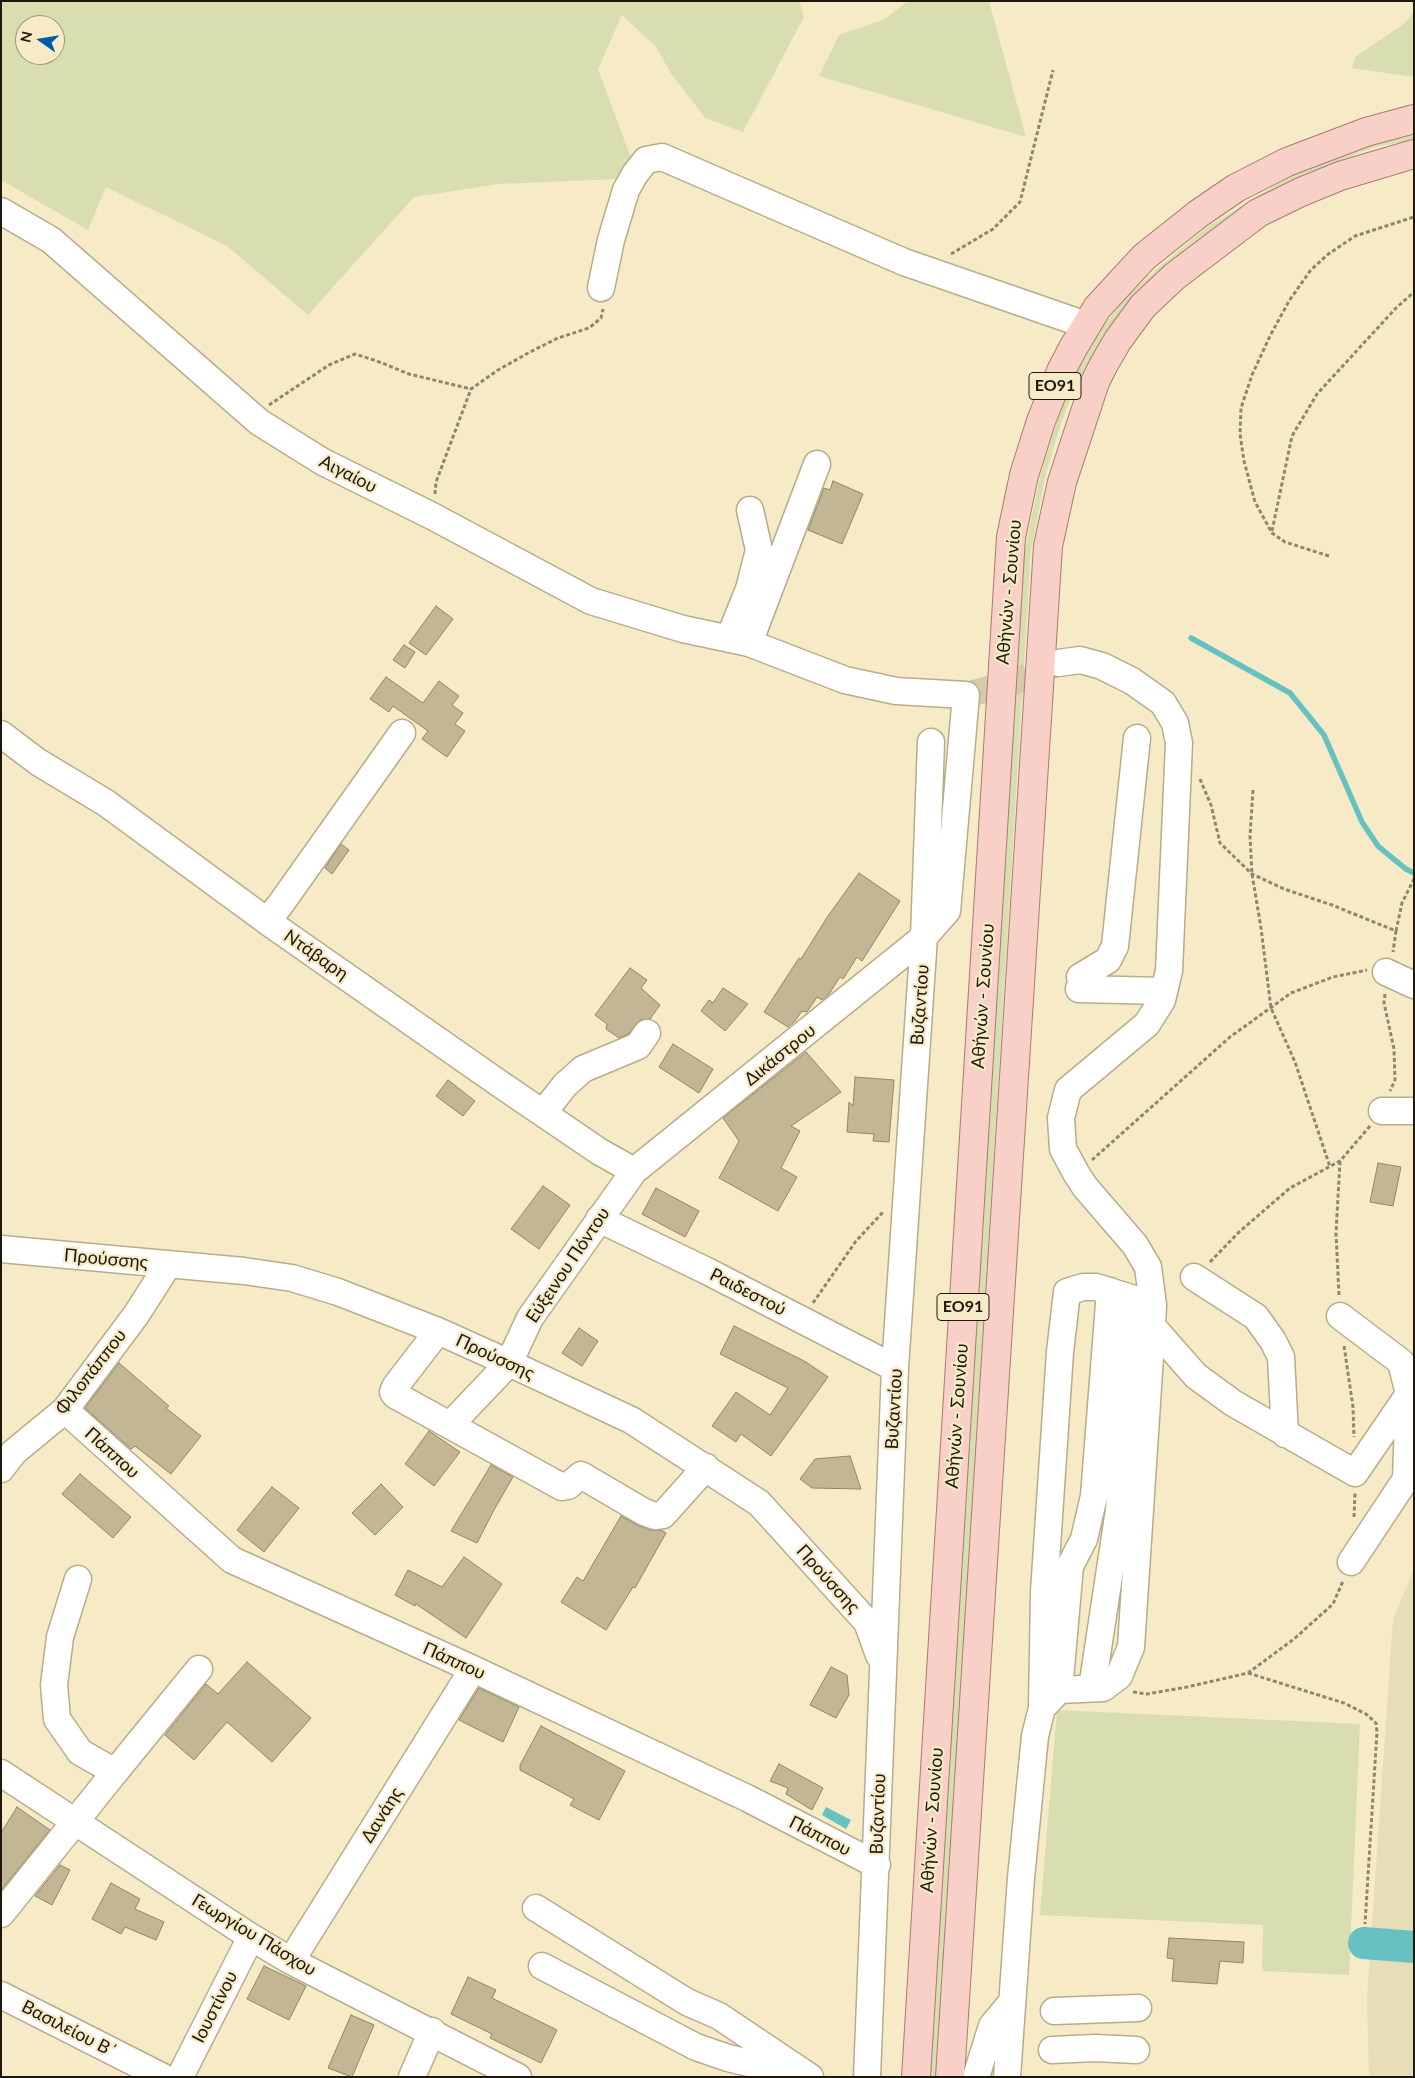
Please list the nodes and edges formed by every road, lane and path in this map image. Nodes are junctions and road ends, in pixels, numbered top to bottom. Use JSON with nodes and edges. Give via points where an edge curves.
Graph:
{"nodes":[{"id":1,"x":1053,"y":70,"type":"dead end"},
{"id":2,"x":1414,"y":120,"type":"edge"},
{"id":3,"x":1414,"y":154,"type":"edge"},
{"id":4,"x":1,"y":211,"type":"edge"},
{"id":5,"x":1414,"y":217,"type":"edge"},
{"id":6,"x":946,"y":255,"type":"dead end"},
{"id":7,"x":601,"y":288,"type":"joint"},
{"id":8,"x":1414,"y":292,"type":"edge"},
{"id":9,"x":1086,"y":325,"type":"junction"},
{"id":10,"x":471,"y":389,"type":"junction"},
{"id":11,"x":251,"y":414,"type":"junction"},
{"id":12,"x":817,"y":464,"type":"dead end"},
{"id":13,"x":750,"y":510,"type":"dead end"},
{"id":14,"x":432,"y":516,"type":"junction"},
{"id":15,"x":1272,"y":533,"type":"junction"},
{"id":16,"x":1329,"y":556,"type":"dead end"},
{"id":17,"x":739,"y":641,"type":"junction"},
{"id":18,"x":1058,"y":663,"type":"tunnel mouth"},
{"id":19,"x":402,"y":733,"type":"dead end"},
{"id":20,"x":1,"y":734,"type":"edge"},
{"id":21,"x":1137,"y":738,"type":"dead end"},
{"id":22,"x":931,"y":742,"type":"dead end"},
{"id":23,"x":1197,"y":774,"type":"dead end"},
{"id":24,"x":1253,"y":790,"type":"dead end"},
{"id":25,"x":1252,"y":874,"type":"junction"},
{"id":26,"x":1414,"y":879,"type":"edge"},
{"id":27,"x":267,"y":921,"type":"junction"},
{"id":28,"x":1396,"y":930,"type":"junction"},
{"id":29,"x":924,"y":937,"type":"junction"},
{"id":30,"x":1389,"y":968,"type":"junction"},
{"id":31,"x":1414,"y":984,"type":"edge"},
{"id":32,"x":1164,"y":991,"type":"junction"},
{"id":33,"x":1271,"y":1008,"type":"junction"},
{"id":34,"x":647,"y":1033,"type":"dead end"},
{"id":35,"x":1382,"y":1111,"type":"junction"},
{"id":36,"x":1414,"y":1111,"type":"edge"},
{"id":37,"x":543,"y":1113,"type":"junction"},
{"id":38,"x":1330,"y":1166,"type":"junction"},
{"id":39,"x":634,"y":1171,"type":"junction"},
{"id":40,"x":1076,"y":1174,"type":"junction"},
{"id":41,"x":907,"y":1186,"type":"junction"},
{"id":42,"x":599,"y":1219,"type":"junction"},
{"id":43,"x":1,"y":1249,"type":"edge"},
{"id":44,"x":168,"y":1265,"type":"junction"},
{"id":45,"x":1194,"y":1278,"type":"joint"},
{"id":46,"x":1137,"y":1305,"type":"junction"},
{"id":47,"x":1340,"y":1316,"type":"dead end"},
{"id":48,"x":802,"y":1320,"type":"junction"},
{"id":49,"x":438,"y":1331,"type":"junction"},
{"id":50,"x":509,"y":1363,"type":"junction"},
{"id":51,"x":895,"y":1368,"type":"junction"},
{"id":52,"x":1409,"y":1394,"type":"junction"},
{"id":53,"x":65,"y":1410,"type":"junction"},
{"id":54,"x":450,"y":1425,"type":"junction"},
{"id":55,"x":1285,"y":1434,"type":"junction"},
{"id":56,"x":6,"y":1453,"type":"edge"},
{"id":57,"x":706,"y":1467,"type":"junction"},
{"id":58,"x":1141,"y":1494,"type":"junction"},
{"id":59,"x":1119,"y":1510,"type":"junction"},
{"id":60,"x":1089,"y":1535,"type":"junction"},
{"id":61,"x":1350,"y":1562,"type":"dead end"},
{"id":62,"x":1046,"y":1565,"type":"junction"},
{"id":63,"x":78,"y":1579,"type":"dead end"},
{"id":64,"x":883,"y":1666,"type":"junction"},
{"id":65,"x":199,"y":1669,"type":"dead end"},
{"id":66,"x":473,"y":1669,"type":"junction"},
{"id":67,"x":1074,"y":1693,"type":"junction"},
{"id":68,"x":115,"y":1772,"type":"junction"},
{"id":69,"x":1,"y":1773,"type":"edge"},
{"id":70,"x":76,"y":1820,"type":"junction"},
{"id":71,"x":877,"y":1865,"type":"junction"},
{"id":72,"x":536,"y":1908,"type":"dead end"},
{"id":73,"x":2,"y":1913,"type":"edge"},
{"id":74,"x":1365,"y":1924,"type":"dead end"},
{"id":75,"x":251,"y":1937,"type":"junction"},
{"id":76,"x":291,"y":1961,"type":"junction"},
{"id":77,"x":542,"y":1966,"type":"dead end"},
{"id":78,"x":1,"y":1995,"type":"edge"},
{"id":79,"x":1011,"y":2002,"type":"junction"},
{"id":80,"x":1138,"y":2008,"type":"dead end"},
{"id":81,"x":1054,"y":2011,"type":"dead end"},
{"id":82,"x":432,"y":2031,"type":"junction"},
{"id":83,"x":1052,"y":2050,"type":"dead end"},
{"id":84,"x":1136,"y":2050,"type":"dead end"},
{"id":85,"x":163,"y":2077,"type":"edge"},
{"id":86,"x":180,"y":2077,"type":"edge"},
{"id":87,"x":412,"y":2077,"type":"edge"},
{"id":88,"x":518,"y":2077,"type":"edge"},
{"id":89,"x":808,"y":2077,"type":"edge"},
{"id":90,"x":867,"y":2077,"type":"edge"},
{"id":91,"x":916,"y":2077,"type":"edge"},
{"id":92,"x":950,"y":2077,"type":"edge"},
{"id":93,"x":976,"y":2077,"type":"edge"},
{"id":94,"x":1007,"y":2077,"type":"edge"}],
"edges":[{"from":1,"to":6,"type":"path","via":[[1020,202],[993,229],[954,254]]},
{"from":2,"to":9,"type":"main road","name":"Αθήνών - Σουνίου","number":"ΕΟ91","via":[[1327,146],[1236,188],[1144,258],[1110,292]]},
{"from":3,"to":92,"type":"main road","name":"Αθήνών - Σουνίου","number":"ΕΟ91","via":[[1340,176],[1301,192],[1258,214],[1174,276],[1143,306],[1104,364],[1062,482],[1048,546]]},
{"from":4,"to":11,"type":"street","name":"Αιγαίου","via":[[51,240]]},
{"from":5,"to":15,"type":"path","via":[[1355,236],[1310,271],[1289,301],[1252,375],[1241,408],[1240,434],[1255,502]]},
{"from":7,"to":9,"type":"street","via":[[626,190],[646,160],[662,157],[904,262]]},
{"from":7,"to":10,"type":"path","via":[[604,296],[600,318],[589,328],[530,352]]},
{"from":8,"to":15,"type":"path","via":[[1317,394],[1292,436]]},
{"from":9,"to":91,"type":"main road","name":"Αθήνών - Σουνίου","number":"ΕΟ91","via":[[1061,371],[1041,421],[1024,475],[1011,538]]},
{"from":10,"to":11,"type":"path","via":[[409,374],[355,354],[329,365]]},
{"from":10,"to":14,"type":"path","via":[[436,482]]},
{"from":11,"to":14,"type":"street","name":"Αιγαίου","via":[[323,462]]},
{"from":12,"to":17,"type":"street"},
{"from":13,"to":17,"type":"street","via":[[759,550]]},
{"from":14,"to":17,"type":"street","name":"Αιγαίου","via":[[591,601],[683,629]]},
{"from":15,"to":16,"type":"path","via":[[1284,542]]},
{"from":17,"to":29,"type":"street","name":"Δικάστρου","via":[[845,680],[896,691],[966,695],[947,911]]},
{"from":18,"to":32,"type":"street","via":[[1080,660],[1102,666],[1132,681],[1163,704],[1175,723],[1179,743],[1169,971]]},
{"from":19,"to":27,"type":"street"},
{"from":20,"to":27,"type":"street","name":"Ντάβαρη","via":[[38,762],[106,803]]},
{"from":21,"to":32,"type":"street","via":[[1115,946],[1108,960],[1079,983]]},
{"from":22,"to":29,"type":"street","name":"Βυζαντίου"},
{"from":23,"to":25,"type":"path","via":[[1211,805],[1220,843]]},
{"from":24,"to":25,"type":"path"},
{"from":25,"to":28,"type":"path"},
{"from":25,"to":33,"type":"path"},
{"from":26,"to":28,"type":"path","via":[[1402,904]]},
{"from":27,"to":37,"type":"street","name":"Ντάβαρη"},
{"from":28,"to":30,"type":"path"},
{"from":29,"to":39,"type":"street","name":"Δικάστρου"},
{"from":29,"to":41,"type":"street","name":"Βυζαντίου"},
{"from":30,"to":31,"type":"street"},
{"from":30,"to":33,"type":"path","via":[[1333,977],[1291,993]]},
{"from":30,"to":35,"type":"path","via":[[1384,1003],[1394,1049],[1395,1080]]},
{"from":32,"to":40,"type":"street","via":[[1147,1024],[1068,1090],[1061,1118],[1063,1149]]},
{"from":33,"to":38,"type":"path","via":[[1295,1062]]},
{"from":33,"to":40,"type":"path","via":[[1230,1037]]},
{"from":34,"to":37,"type":"street","via":[[638,1046],[583,1069],[565,1084]]},
{"from":35,"to":36,"type":"street"},
{"from":35,"to":38,"type":"path","via":[[1340,1161]]},
{"from":37,"to":39,"type":"street","name":"Ντάβαρη"},
{"from":38,"to":45,"type":"path","via":[[1290,1188],[1238,1233]]},
{"from":39,"to":42,"type":"street","name":"Εύξεινου Πόντου"},
{"from":40,"to":46,"type":"street","via":[[1135,1245],[1148,1267]]},
{"from":41,"to":48,"type":"path","via":[[856,1241]]},
{"from":41,"to":51,"type":"street","name":"Βυζαντίου"},
{"from":42,"to":48,"type":"street","name":"Ραιδεστού"},
{"from":42,"to":50,"type":"street","name":"Εύξεινου Πόντου","via":[[530,1318]]},
{"from":43,"to":44,"type":"street","name":"Προύσσης"},
{"from":44,"to":49,"type":"street","name":"Προύσσης","via":[[292,1278],[338,1292]]},
{"from":44,"to":53,"type":"street","name":"Φιλοπάππου","via":[[136,1315]]},
{"from":45,"to":55,"type":"street","via":[[1256,1317],[1273,1340],[1281,1357]]},
{"from":46,"to":55,"type":"street","via":[[1196,1376]]},
{"from":46,"to":58,"type":"street"},
{"from":46,"to":59,"type":"street"},
{"from":46,"to":60,"type":"street","via":[[1094,1496]]},
{"from":46,"to":62,"type":"street","via":[[1096,1287],[1067,1292]]},
{"from":47,"to":52,"type":"street","via":[[1401,1362]]},
{"from":48,"to":51,"type":"street","name":"Ραιδεστού"},
{"from":49,"to":50,"type":"street","name":"Προύσσης"},
{"from":49,"to":54,"type":"street","via":[[393,1392]]},
{"from":50,"to":54,"type":"street","name":"Εύξεινου Πόντου"},
{"from":50,"to":57,"type":"street","name":"Προύσσης","via":[[631,1420]]},
{"from":51,"to":64,"type":"street","name":"Βυζαντίου"},
{"from":52,"to":55,"type":"street","via":[[1354,1473]]},
{"from":52,"to":61,"type":"street","via":[[1406,1479]]},
{"from":53,"to":56,"type":"street","name":"Φιλοπάππου"},
{"from":53,"to":66,"type":"street","name":"Πάππου","via":[[232,1560]]},
{"from":54,"to":57,"type":"street","via":[[562,1487],[581,1475],[655,1516],[662,1515]]},
{"from":57,"to":64,"type":"street","name":"Προύσσης","via":[[760,1503],[867,1622]]},
{"from":58,"to":59,"type":"street"},
{"from":58,"to":67,"type":"street","via":[[1131,1647],[1118,1676]]},
{"from":59,"to":60,"type":"street"},
{"from":59,"to":67,"type":"street"},
{"from":60,"to":62,"type":"street"},
{"from":60,"to":67,"type":"street"},
{"from":62,"to":67,"type":"street"},
{"from":63,"to":68,"type":"street","via":[[60,1637],[54,1684],[56,1719],[80,1752]]},
{"from":64,"to":71,"type":"street","name":"Βυζαντίου"},
{"from":65,"to":68,"type":"street"},
{"from":66,"to":71,"type":"street","name":"Πάππου","via":[[747,1798]]},
{"from":66,"to":76,"type":"street","name":"Δανάης"},
{"from":67,"to":74,"type":"path","via":[[1147,1694],[1248,1673],[1344,1703],[1366,1714],[1376,1723],[1378,1732]]},
{"from":67,"to":79,"type":"street","via":[[1035,1736]]},
{"from":68,"to":70,"type":"street"},
{"from":69,"to":70,"type":"street","name":"Γεωργίου Πάσχου"},
{"from":70,"to":73,"type":"street"},
{"from":70,"to":75,"type":"street","name":"Γεωργίου Πάσχου"},
{"from":71,"to":90,"type":"street","name":"Βυζαντίου"},
{"from":72,"to":89,"type":"street","via":[[687,2002],[719,2016]]},
{"from":75,"to":76,"type":"street","name":"Γεωργίου Πάσχου"},
{"from":75,"to":86,"type":"street","name":"Ιουστίνου"},
{"from":76,"to":82,"type":"street","name":"Γεωργίου Πάσχου"},
{"from":77,"to":89,"type":"street","via":[[696,2047]]},
{"from":78,"to":85,"type":"street","name":"Βασιλείου Β΄"},
{"from":79,"to":93,"type":"street","via":[[992,2026]]},
{"from":79,"to":94,"type":"street"},
{"from":80,"to":81,"type":"street"},
{"from":82,"to":87,"type":"street"},
{"from":82,"to":88,"type":"street","name":"Γεωργίου Πάσχου"},
{"from":83,"to":84,"type":"street"}]}
